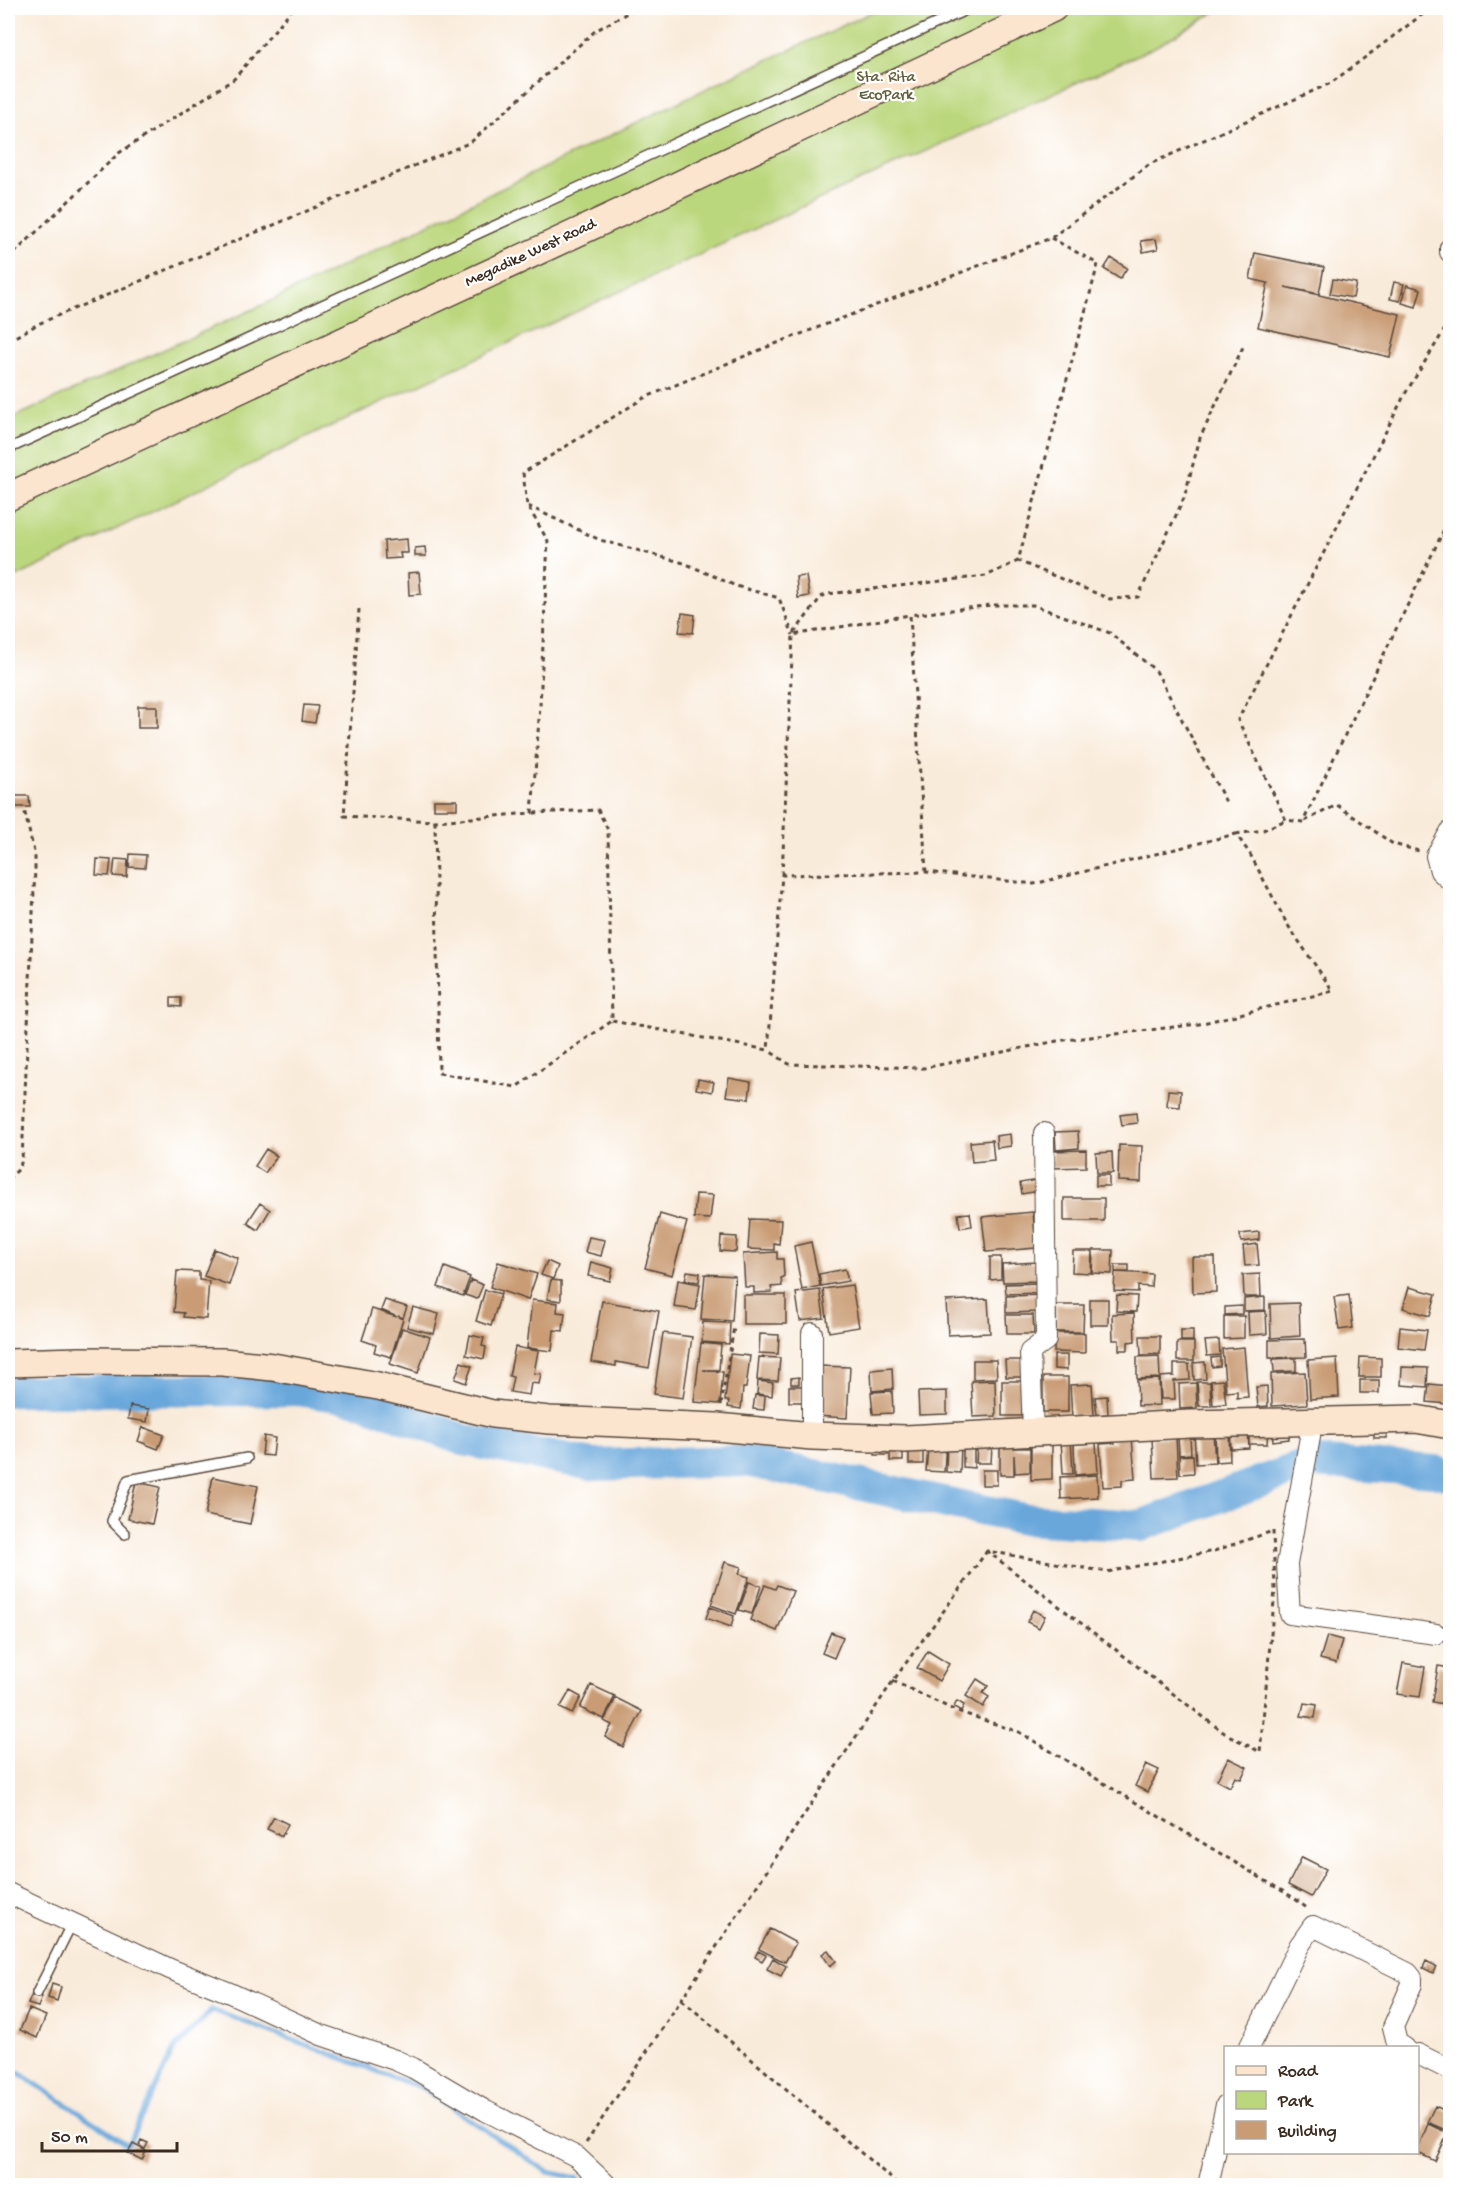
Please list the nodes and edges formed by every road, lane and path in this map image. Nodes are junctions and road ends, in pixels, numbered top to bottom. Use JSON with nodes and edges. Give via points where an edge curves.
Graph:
{"nodes":[{"id":1,"x":293,"y":8,"type":"edge"},
{"id":2,"x":636,"y":8,"type":"edge"},
{"id":3,"x":970,"y":8,"type":"edge"},
{"id":4,"x":1053,"y":8,"type":"edge"},
{"id":5,"x":1431,"y":8,"type":"edge"},
{"id":6,"x":1051,"y":238,"type":"junction"},
{"id":7,"x":8,"y":259,"type":"edge"},
{"id":8,"x":1450,"y":321,"type":"edge"},
{"id":9,"x":8,"y":341,"type":"edge"},
{"id":10,"x":1243,"y":347,"type":"dead end"},
{"id":11,"x":8,"y":448,"type":"edge"},
{"id":12,"x":8,"y":496,"type":"edge"},
{"id":13,"x":527,"y":505,"type":"junction"},
{"id":14,"x":1450,"y":517,"type":"edge"},
{"id":15,"x":1442,"y":535,"type":"junction"},
{"id":16,"x":1450,"y":539,"type":"edge"},
{"id":17,"x":1018,"y":561,"type":"junction"},
{"id":18,"x":359,"y":609,"type":"dead end"},
{"id":19,"x":910,"y":615,"type":"junction"},
{"id":20,"x":793,"y":634,"type":"junction"},
{"id":21,"x":1227,"y":804,"type":"dead end"},
{"id":22,"x":24,"y":809,"type":"dead end"},
{"id":23,"x":532,"y":813,"type":"junction"},
{"id":24,"x":1286,"y":820,"type":"junction"},
{"id":25,"x":435,"y":821,"type":"junction"},
{"id":26,"x":1303,"y":822,"type":"junction"},
{"id":27,"x":1450,"y":832,"type":"edge"},
{"id":28,"x":1236,"y":834,"type":"junction"},
{"id":29,"x":1436,"y":856,"type":"junction"},
{"id":30,"x":926,"y":872,"type":"junction"},
{"id":31,"x":782,"y":875,"type":"junction"},
{"id":32,"x":1450,"y":880,"type":"edge"},
{"id":33,"x":612,"y":1021,"type":"junction"},
{"id":34,"x":768,"y":1050,"type":"junction"},
{"id":35,"x":1044,"y":1133,"type":"dead end"},
{"id":36,"x":8,"y":1179,"type":"edge"},
{"id":37,"x":734,"y":1327,"type":"dead end"},
{"id":38,"x":813,"y":1333,"type":"dead end"},
{"id":39,"x":8,"y":1363,"type":"edge"},
{"id":40,"x":1450,"y":1425,"type":"edge"},
{"id":41,"x":717,"y":1427,"type":"junction"},
{"id":42,"x":1310,"y":1429,"type":"junction"},
{"id":43,"x":1033,"y":1432,"type":"junction"},
{"id":44,"x":812,"y":1436,"type":"junction"},
{"id":45,"x":247,"y":1458,"type":"dead end"},
{"id":46,"x":125,"y":1534,"type":"dead end"},
{"id":47,"x":987,"y":1551,"type":"junction"},
{"id":48,"x":1436,"y":1634,"type":"dead end"},
{"id":49,"x":893,"y":1681,"type":"junction"},
{"id":50,"x":8,"y":1893,"type":"edge"},
{"id":51,"x":1294,"y":1899,"type":"dead end"},
{"id":52,"x":72,"y":1923,"type":"junction"},
{"id":53,"x":37,"y":1993,"type":"dead end"},
{"id":54,"x":682,"y":2000,"type":"junction"},
{"id":55,"x":1250,"y":2046,"type":"edge"},
{"id":56,"x":1401,"y":2046,"type":"edge"},
{"id":57,"x":1419,"y":2054,"type":"edge"},
{"id":58,"x":1450,"y":2070,"type":"edge"},
{"id":59,"x":1224,"y":2113,"type":"edge"},
{"id":60,"x":577,"y":2157,"type":"junction"},
{"id":61,"x":608,"y":2186,"type":"edge"},
{"id":62,"x":900,"y":2186,"type":"edge"},
{"id":63,"x":1208,"y":2186,"type":"edge"}],
"edges":[{"from":1,"to":7,"type":"path","via":[[234,79],[119,153]]},
{"from":2,"to":9,"type":"path","via":[[595,31],[471,142],[38,324]]},
{"from":3,"to":11,"type":"lane"},
{"from":4,"to":12,"type":"street","name":"Megadike West Road"},
{"from":5,"to":6,"type":"path","via":[[1331,83],[1150,164]]},
{"from":6,"to":13,"type":"path","via":[[644,398],[523,472]]},
{"from":6,"to":17,"type":"path","via":[[1098,264]]},
{"from":8,"to":24,"type":"path","via":[[1405,394],[1238,720]]},
{"from":10,"to":17,"type":"path","via":[[1200,438],[1184,498],[1138,597],[1110,599]]},
{"from":13,"to":20,"type":"path","via":[[600,540],[684,563],[736,586],[779,598]]},
{"from":13,"to":23,"type":"path","via":[[548,541]]},
{"from":14,"to":15,"type":"path"},
{"from":15,"to":16,"type":"path"},
{"from":15,"to":26,"type":"path"},
{"from":17,"to":20,"type":"path","via":[[986,576],[821,597]]},
{"from":18,"to":25,"type":"path","via":[[344,816]]},
{"from":19,"to":20,"type":"path"},
{"from":19,"to":21,"type":"path","via":[[992,605],[1033,605],[1110,633],[1156,671]]},
{"from":19,"to":30,"type":"path"},
{"from":20,"to":31,"type":"path"},
{"from":22,"to":36,"type":"path","via":[[35,880],[22,1160]]},
{"from":23,"to":25,"type":"path"},
{"from":23,"to":33,"type":"path","via":[[598,810],[608,830]]},
{"from":24,"to":26,"type":"path"},
{"from":24,"to":28,"type":"path","via":[[1263,830]]},
{"from":25,"to":33,"type":"path","via":[[440,1073],[516,1087]]},
{"from":26,"to":29,"type":"path","via":[[1337,805],[1394,844]]},
{"from":27,"to":29,"type":"street"},
{"from":28,"to":30,"type":"path","via":[[1034,884]]},
{"from":28,"to":34,"type":"path","via":[[1287,924],[1333,991],[1199,1024],[1057,1041],[924,1068],[789,1064]]},
{"from":29,"to":32,"type":"street","via":[[1440,871]]},
{"from":30,"to":31,"type":"path"},
{"from":31,"to":34,"type":"path"},
{"from":33,"to":34,"type":"path"},
{"from":35,"to":43,"type":"street","via":[[1046,1340],[1030,1352]]},
{"from":37,"to":41,"type":"path"},
{"from":38,"to":44,"type":"street"},
{"from":39,"to":41,"type":"street","via":[[223,1362],[367,1384],[493,1414]]},
{"from":40,"to":42,"type":"street","via":[[1416,1419]]},
{"from":41,"to":44,"type":"street"},
{"from":42,"to":43,"type":"street","via":[[1190,1424]]},
{"from":42,"to":48,"type":"street","via":[[1287,1564],[1290,1614]]},
{"from":43,"to":44,"type":"street","via":[[906,1439]]},
{"from":45,"to":46,"type":"lane","via":[[128,1480],[112,1521]]},
{"from":47,"to":47,"type":"path","via":[[1223,1732],[1260,1752],[1275,1590],[1273,1531],[1214,1551],[1107,1572]]},
{"from":47,"to":49,"type":"path"},
{"from":49,"to":51,"type":"path","via":[[954,1710],[1019,1732]]},
{"from":49,"to":54,"type":"path"},
{"from":50,"to":52,"type":"street"},
{"from":52,"to":53,"type":"lane"},
{"from":52,"to":60,"type":"street","via":[[321,2035],[395,2060]]},
{"from":54,"to":60,"type":"path"},
{"from":54,"to":62,"type":"path"},
{"from":55,"to":56,"type":"street","via":[[1299,1946],[1313,1926],[1412,1978],[1393,2028],[1396,2043]]},
{"from":57,"to":58,"type":"street"},
{"from":59,"to":63,"type":"street"},
{"from":60,"to":61,"type":"street"}]}
